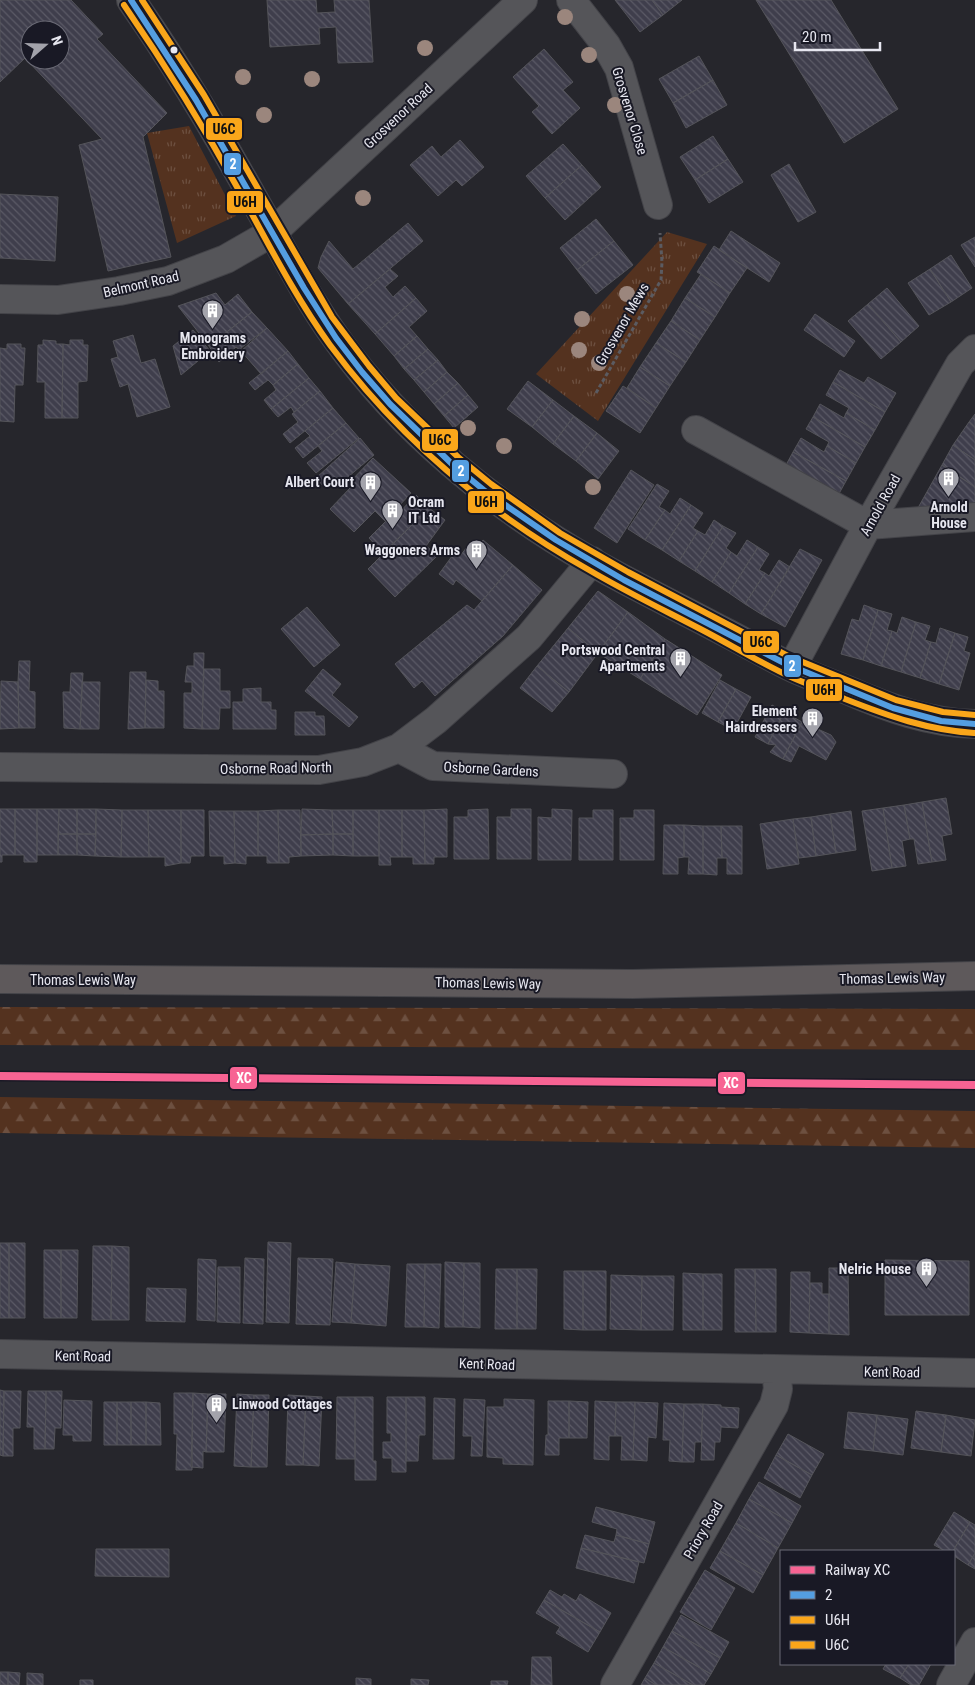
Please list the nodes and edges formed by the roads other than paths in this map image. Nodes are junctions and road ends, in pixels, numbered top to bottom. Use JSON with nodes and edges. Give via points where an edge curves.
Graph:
{"nodes":[{"id":1,"x":131,"y":0,"type":"edge"},
{"id":2,"x":571,"y":0,"type":"edge"},
{"id":3,"x":519,"y":1,"type":"edge"},
{"id":4,"x":658,"y":205,"type":"road end"},
{"id":5,"x":273,"y":232,"type":"junction"},
{"id":6,"x":0,"y":299,"type":"edge"},
{"id":7,"x":975,"y":349,"type":"edge"},
{"id":8,"x":696,"y":430,"type":"dead end"},
{"id":9,"x":975,"y":517,"type":"edge"},
{"id":10,"x":868,"y":525,"type":"junction"},
{"id":11,"x":592,"y":561,"type":"junction"},
{"id":12,"x":792,"y":667,"type":"junction"},
{"id":13,"x":975,"y":724,"type":"edge"},
{"id":14,"x":399,"y":748,"type":"junction"},
{"id":15,"x":595,"y":766,"type":"dead end"},
{"id":16,"x":0,"y":767,"type":"edge"},
{"id":17,"x":975,"y":976,"type":"edge"},
{"id":18,"x":0,"y":979,"type":"edge"},
{"id":19,"x":0,"y":1354,"type":"edge"},
{"id":20,"x":776,"y":1370,"type":"junction"},
{"id":21,"x":975,"y":1373,"type":"edge"},
{"id":22,"x":975,"y":1642,"type":"edge"},
{"id":23,"x":615,"y":1685,"type":"edge"},
{"id":24,"x":950,"y":1685,"type":"edge"}],
"edges":[{"from":1,"to":5,"type":"street","via":[[189,86]]},
{"from":2,"to":4,"type":"street","name":"Grosvenor Close","via":[[606,45],[619,68]]},
{"from":3,"to":5,"type":"street","name":"Grosvenor Road"},
{"from":5,"to":6,"type":"street","name":"Belmont Road","via":[[226,259],[168,281],[58,300]]},
{"from":5,"to":11,"type":"street","via":[[293,271],[337,340],[425,440],[469,478],[529,522]]},
{"from":7,"to":10,"type":"street","name":"Arnold Road","via":[[960,364]]},
{"from":8,"to":10,"type":"street"},
{"from":9,"to":10,"type":"street"},
{"from":10,"to":12,"type":"street","name":"Arnold Road"},
{"from":11,"to":12,"type":"street"},
{"from":11,"to":14,"type":"street","name":"Osborne Road North","via":[[530,637],[436,720]]},
{"from":12,"to":13,"type":"street","via":[[884,706],[915,715]]},
{"from":14,"to":15,"type":"street","name":"Osborne Gardens","via":[[433,766]]},
{"from":14,"to":16,"type":"street","name":"Osborne Road North","via":[[363,762],[320,770]]},
{"from":17,"to":18,"type":"main road","name":"Thomas Lewis Way","via":[[633,984]]},
{"from":19,"to":20,"type":"street","name":"Kent Road"},
{"from":20,"to":21,"type":"street","name":"Kent Road"},
{"from":20,"to":23,"type":"street","name":"Priory Road","via":[[778,1389],[774,1405]]},
{"from":22,"to":24,"type":"street"}]}
